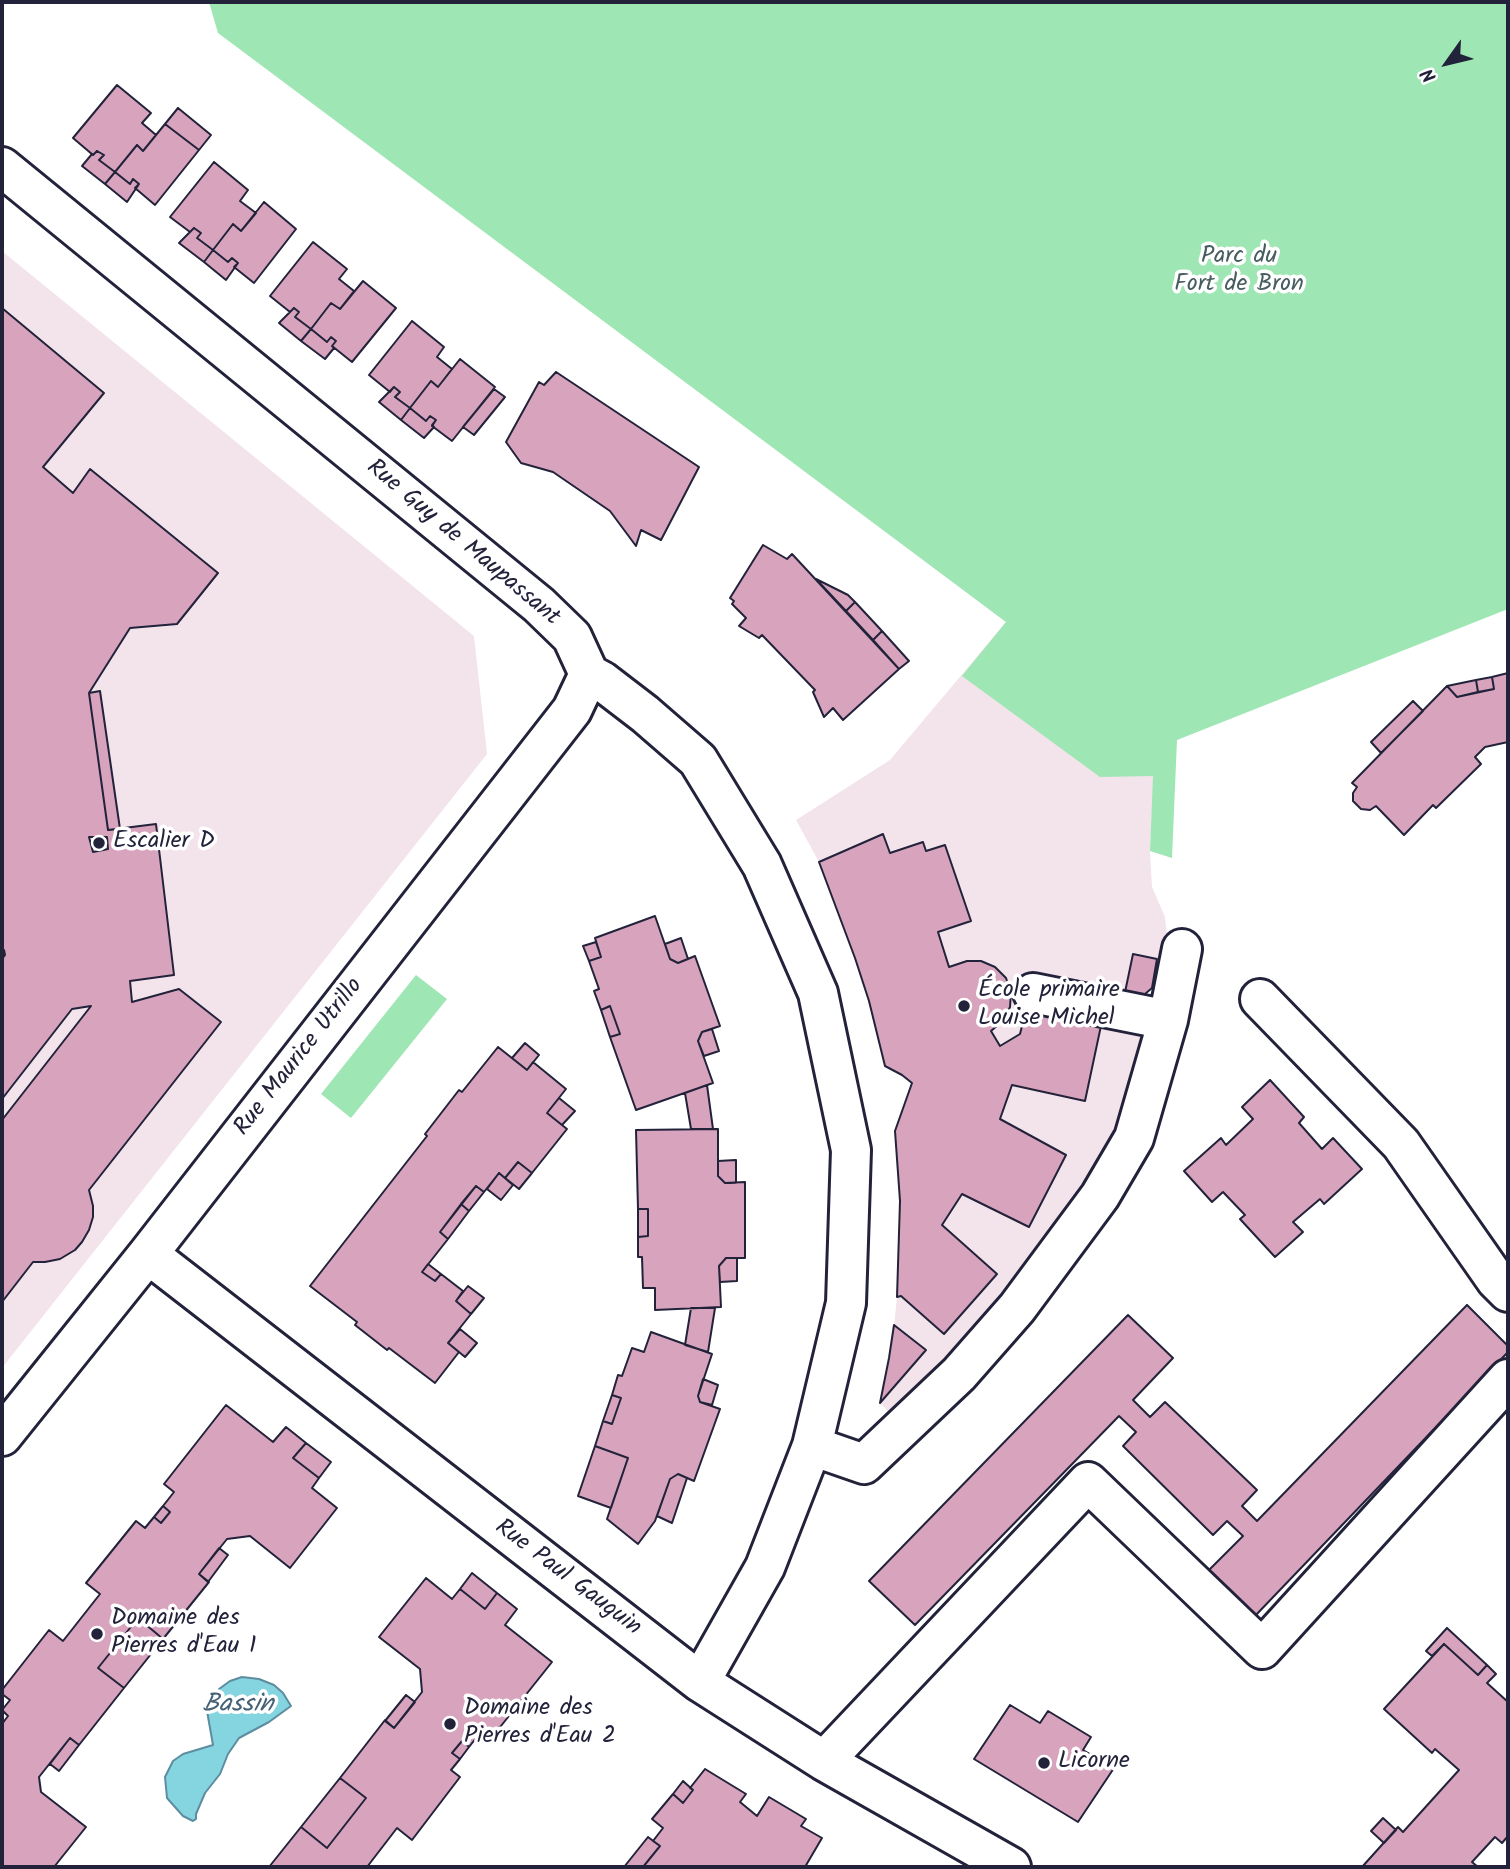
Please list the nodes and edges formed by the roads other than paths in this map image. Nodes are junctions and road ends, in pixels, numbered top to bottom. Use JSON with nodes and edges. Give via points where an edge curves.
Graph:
{"nodes":[{"id":1,"x":2,"y":167,"type":"edge"},
{"id":2,"x":589,"y":674,"type":"junction"},
{"id":3,"x":1182,"y":949,"type":"dead end"},
{"id":4,"x":1032,"y":993,"type":"dead end"},
{"id":5,"x":1260,"y":999,"type":"dead end"},
{"id":6,"x":1168,"y":1020,"type":"junction"},
{"id":7,"x":148,"y":1254,"type":"junction"},
{"id":8,"x":1508,"y":1292,"type":"edge"},
{"id":9,"x":1508,"y":1379,"type":"edge"},
{"id":10,"x":2,"y":1436,"type":"edge"},
{"id":11,"x":811,"y":1446,"type":"junction"},
{"id":12,"x":700,"y":1682,"type":"junction"},
{"id":13,"x":824,"y":1761,"type":"junction"},
{"id":14,"x":1011,"y":1867,"type":"edge"}],
"edges":[{"from":1,"to":2,"type":"street","name":"Rue Guy de Maupassant","via":[[539,605],[572,637]]},
{"from":2,"to":7,"type":"street","name":"Rue Maurice Utrillo","via":[[572,710]]},
{"from":2,"to":11,"type":"street","via":[[698,760],[762,865],[818,993],[851,1150],[846,1303]]},
{"from":3,"to":6,"type":"street"},
{"from":4,"to":6,"type":"street"},
{"from":5,"to":8,"type":"street","via":[[1401,1144]]},
{"from":6,"to":11,"type":"street","via":[[1134,1138],[1100,1196],[1017,1308],[959,1374],[864,1464]]},
{"from":7,"to":10,"type":"street","name":"Rue Maurice Utrillo"},
{"from":7,"to":12,"type":"street","name":"Rue Paul Gauguin"},
{"from":9,"to":13,"type":"street","via":[[1262,1649],[1088,1482]]},
{"from":11,"to":12,"type":"street","via":[[765,1567]]},
{"from":12,"to":13,"type":"street","name":"Rue Paul Gauguin"},
{"from":13,"to":14,"type":"street","name":"Rue Paul Gauguin"}]}
